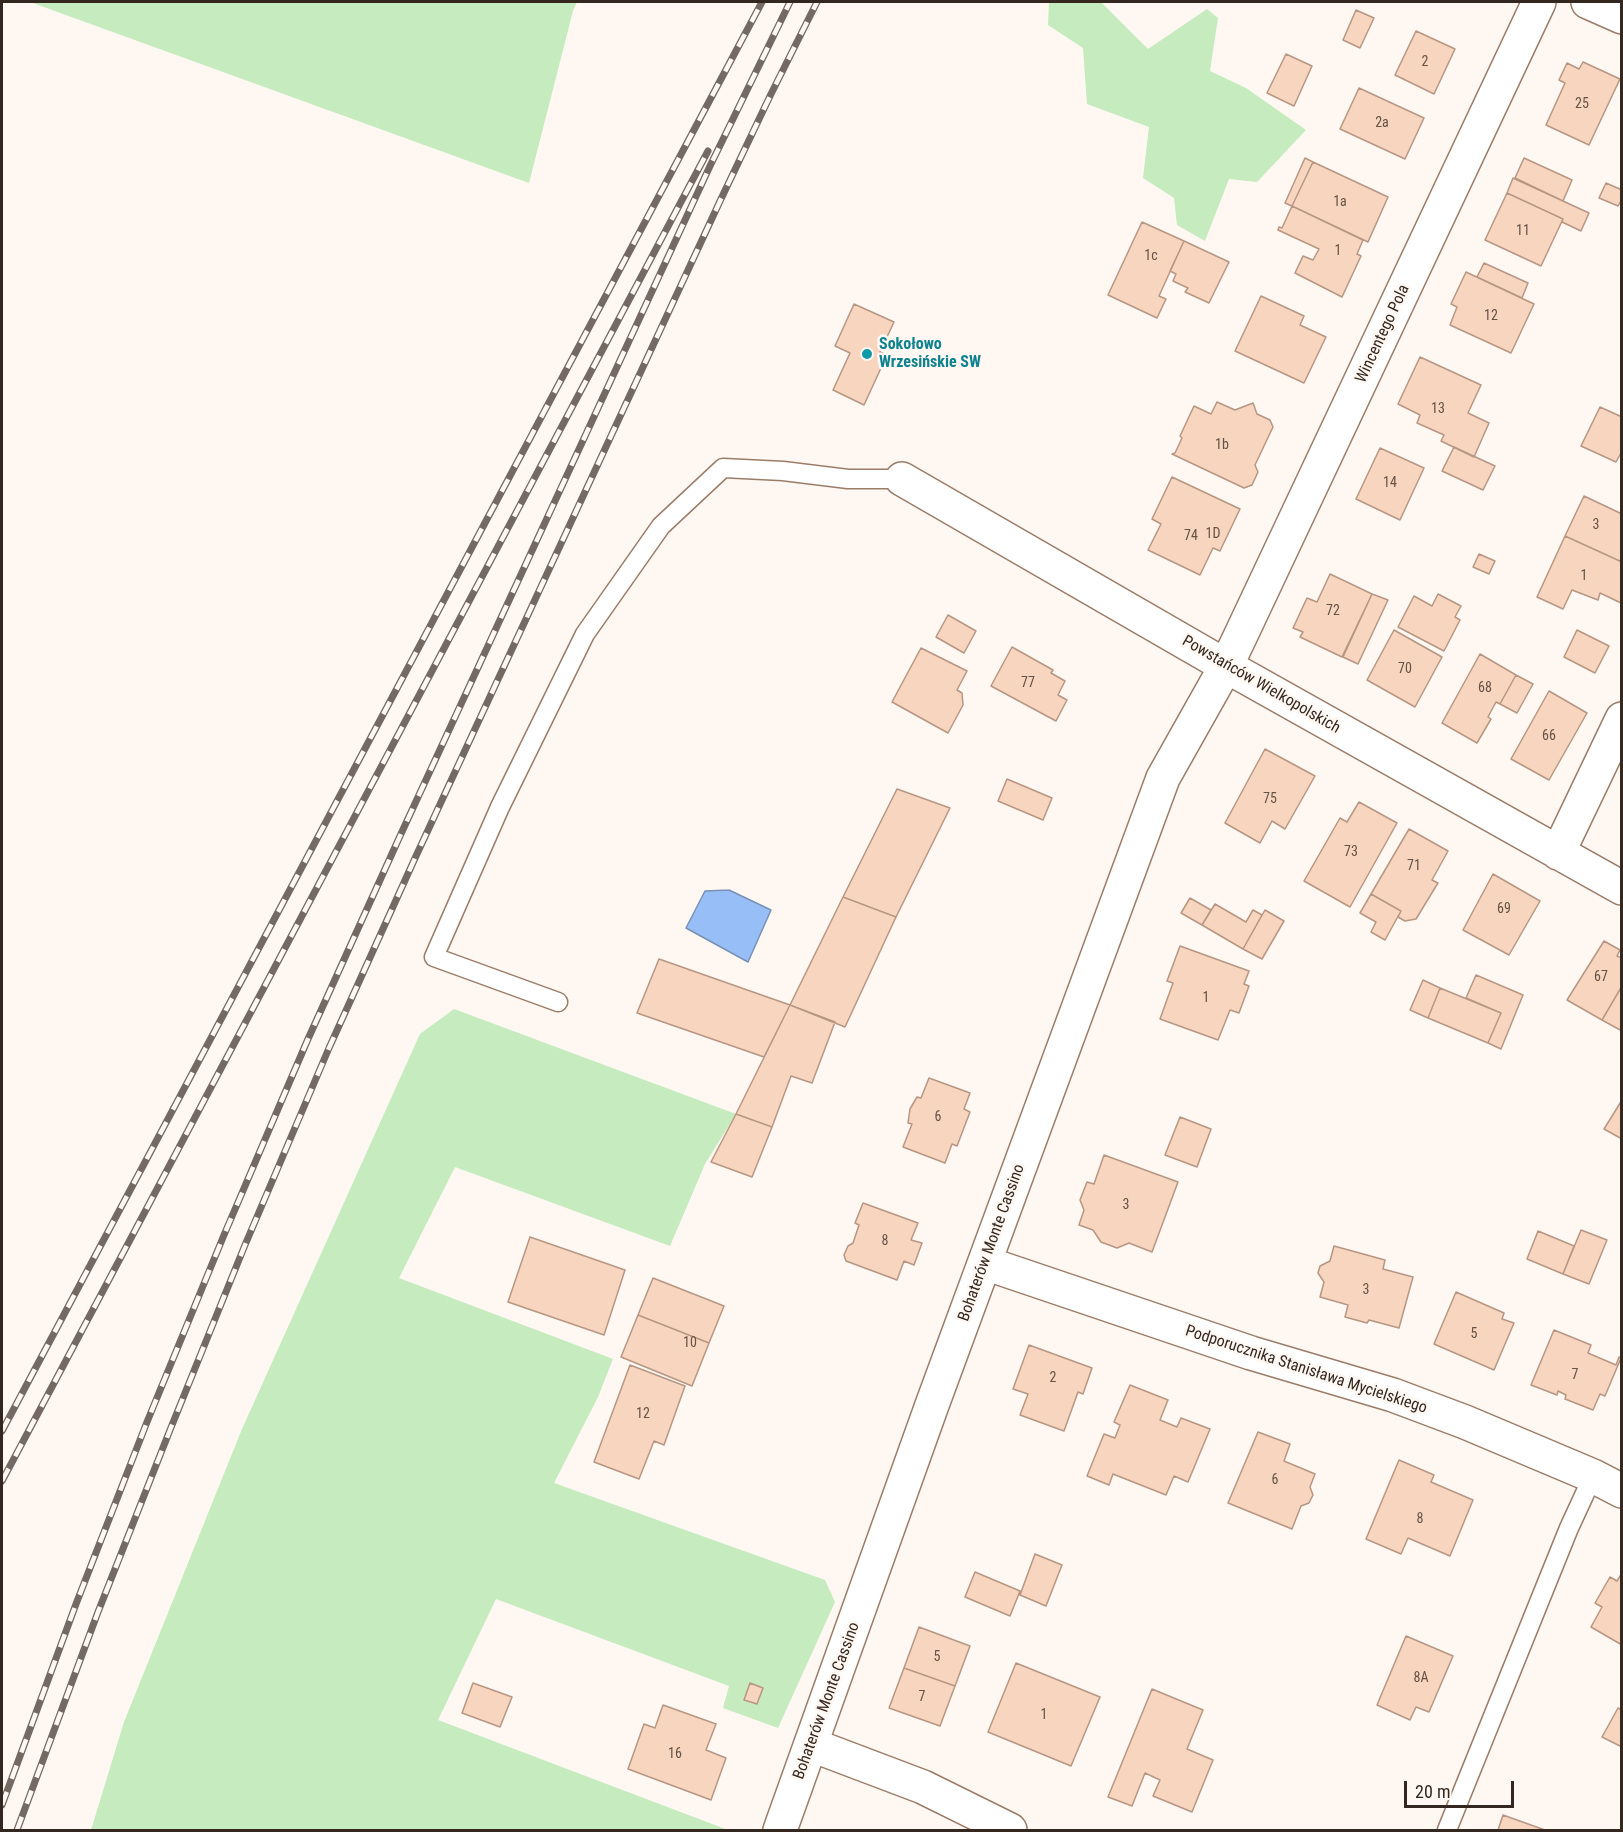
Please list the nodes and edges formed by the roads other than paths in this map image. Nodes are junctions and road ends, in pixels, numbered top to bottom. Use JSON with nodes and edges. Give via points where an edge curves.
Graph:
{"nodes":[{"id":1,"x":1539,"y":2,"type":"edge"},
{"id":2,"x":1588,"y":2,"type":"edge"},
{"id":3,"x":1622,"y":17,"type":"edge"},
{"id":4,"x":902,"y":479,"type":"joint"},
{"id":5,"x":1226,"y":666,"type":"junction"},
{"id":6,"x":1622,"y":718,"type":"edge"},
{"id":7,"x":1558,"y":853,"type":"junction"},
{"id":8,"x":1622,"y":888,"type":"edge"},
{"id":9,"x":558,"y":1002,"type":"dead end"},
{"id":10,"x":985,"y":1263,"type":"junction"},
{"id":11,"x":1593,"y":1476,"type":"junction"},
{"id":12,"x":1622,"y":1491,"type":"edge"},
{"id":13,"x":812,"y":1745,"type":"junction"},
{"id":14,"x":780,"y":1830,"type":"edge"},
{"id":15,"x":1010,"y":1830,"type":"edge"},
{"id":16,"x":1447,"y":1830,"type":"edge"}],
"edges":[{"from":1,"to":5,"type":"street","name":"Wincentego Pola"},
{"from":2,"to":3,"type":"street"},
{"from":4,"to":5,"type":"street","name":"Powstańców Wielkopolskich"},
{"from":4,"to":9,"type":"lane","via":[[848,479],[723,468],[661,526],[585,634],[500,807],[434,957]]},
{"from":5,"to":7,"type":"street","name":"Powstańców Wielkopolskich"},
{"from":5,"to":10,"type":"street","name":"Bohaterów Monte Cassino","via":[[1163,778]]},
{"from":6,"to":7,"type":"street"},
{"from":7,"to":8,"type":"street","name":"Powstańców Wielkopolskich"},
{"from":10,"to":11,"type":"street","name":"Podporucznika Stanisława Mycielskiego","via":[[1251,1353],[1393,1395]]},
{"from":10,"to":13,"type":"street","name":"Bohaterów Monte Cassino"},
{"from":11,"to":12,"type":"street","name":"Podporucznika Stanisława Mycielskiego"},
{"from":11,"to":16,"type":"lane"},
{"from":13,"to":14,"type":"street","name":"Bohaterów Monte Cassino"},
{"from":13,"to":15,"type":"street","via":[[923,1786]]}]}
